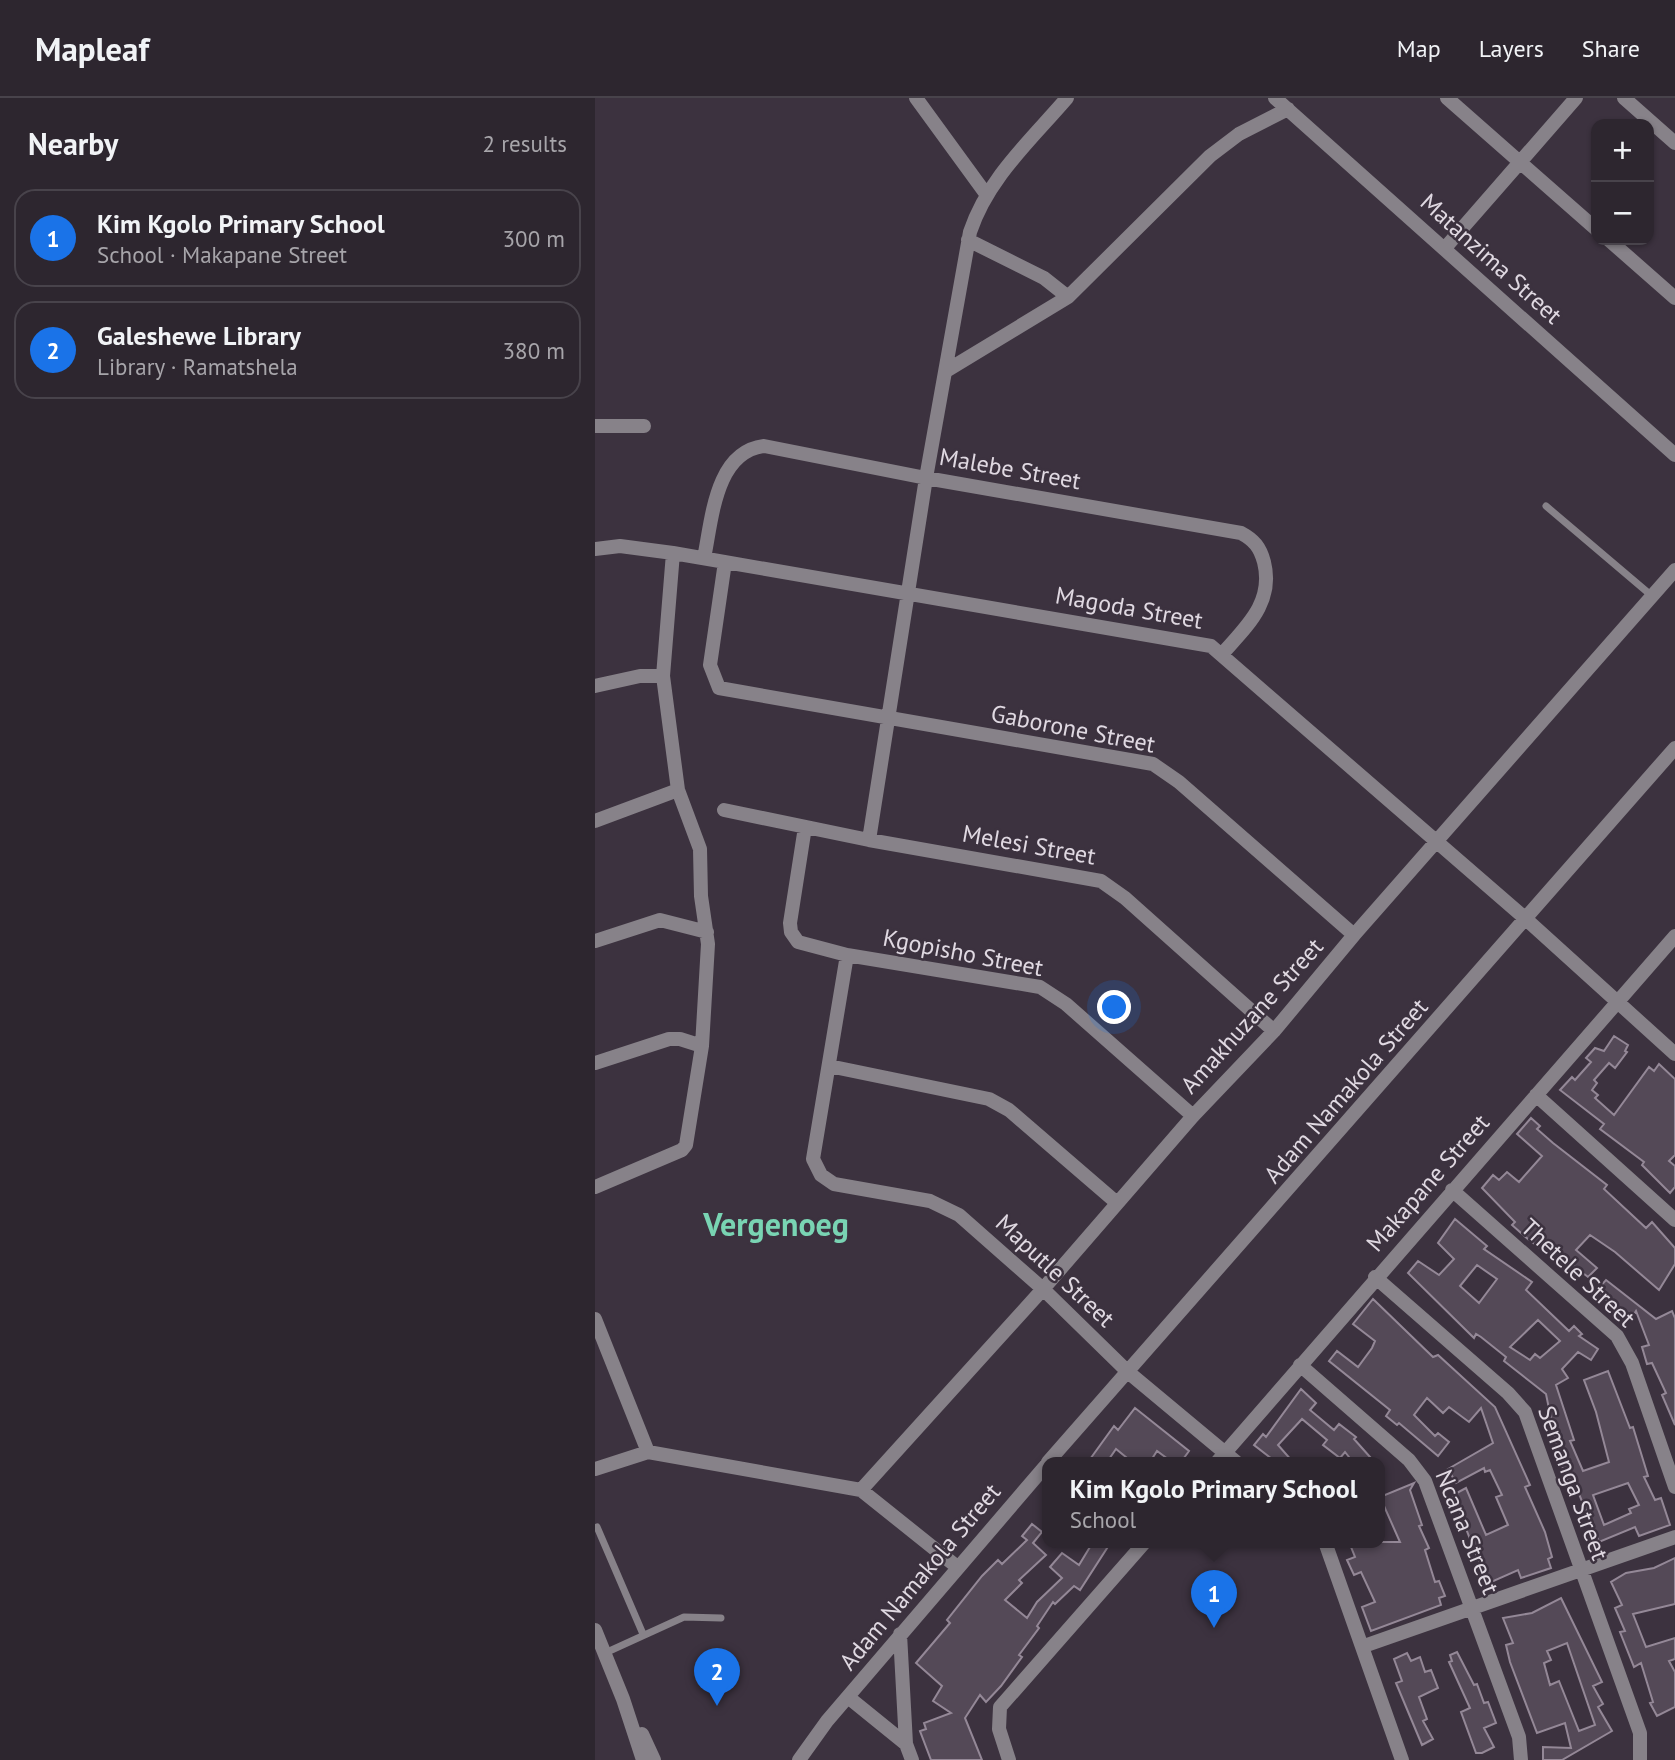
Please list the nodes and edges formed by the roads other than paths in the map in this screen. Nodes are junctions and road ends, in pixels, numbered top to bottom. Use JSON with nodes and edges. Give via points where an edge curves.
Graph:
{"nodes":[{"id":1,"x":916,"y":98,"type":"edge"},
{"id":2,"x":1067,"y":98,"type":"edge"},
{"id":3,"x":1275,"y":98,"type":"edge"},
{"id":4,"x":1447,"y":98,"type":"edge"},
{"id":5,"x":1576,"y":98,"type":"edge"},
{"id":6,"x":1624,"y":98,"type":"edge"},
{"id":7,"x":1288,"y":109,"type":"junction"},
{"id":8,"x":1675,"y":143,"type":"edge"},
{"id":9,"x":1519,"y":161,"type":"junction"},
{"id":10,"x":986,"y":194,"type":"junction"},
{"id":11,"x":1591,"y":225,"type":"edge"},
{"id":12,"x":968,"y":240,"type":"junction"},
{"id":13,"x":1615,"y":245,"type":"edge"},
{"id":14,"x":1445,"y":248,"type":"junction"},
{"id":15,"x":1068,"y":297,"type":"junction"},
{"id":16,"x":1675,"y":299,"type":"edge"},
{"id":17,"x":946,"y":371,"type":"junction"},
{"id":18,"x":595,"y":426,"type":"edge"},
{"id":19,"x":644,"y":426,"type":"dead end"},
{"id":20,"x":1675,"y":455,"type":"edge"},
{"id":21,"x":926,"y":478,"type":"junction"},
{"id":22,"x":1546,"y":506,"type":"dead end"},
{"id":23,"x":595,"y":549,"type":"edge"},
{"id":24,"x":673,"y":553,"type":"junction"},
{"id":25,"x":704,"y":558,"type":"junction"},
{"id":26,"x":725,"y":562,"type":"junction"},
{"id":27,"x":1675,"y":570,"type":"edge"},
{"id":28,"x":908,"y":593,"type":"junction"},
{"id":29,"x":1652,"y":596,"type":"junction"},
{"id":30,"x":1223,"y":653,"type":"junction"},
{"id":31,"x":663,"y":676,"type":"junction"},
{"id":32,"x":595,"y":686,"type":"edge"},
{"id":33,"x":888,"y":719,"type":"junction"},
{"id":34,"x":1675,"y":748,"type":"edge"},
{"id":35,"x":678,"y":790,"type":"junction"},
{"id":36,"x":724,"y":810,"type":"dead end"},
{"id":37,"x":595,"y":821,"type":"edge"},
{"id":38,"x":805,"y":827,"type":"junction"},
{"id":39,"x":869,"y":840,"type":"junction"},
{"id":40,"x":1436,"y":842,"type":"junction"},
{"id":41,"x":1527,"y":920,"type":"junction"},
{"id":42,"x":707,"y":932,"type":"junction"},
{"id":43,"x":1354,"y":935,"type":"junction"},
{"id":44,"x":1675,"y":936,"type":"edge"},
{"id":45,"x":595,"y":941,"type":"edge"},
{"id":46,"x":847,"y":955,"type":"junction"},
{"id":47,"x":1616,"y":1002,"type":"junction"},
{"id":48,"x":1274,"y":1031,"type":"junction"},
{"id":49,"x":702,"y":1046,"type":"junction"},
{"id":50,"x":1675,"y":1054,"type":"edge"},
{"id":51,"x":595,"y":1063,"type":"edge"},
{"id":52,"x":829,"y":1066,"type":"junction"},
{"id":53,"x":1536,"y":1094,"type":"junction"},
{"id":54,"x":1193,"y":1116,"type":"junction"},
{"id":55,"x":595,"y":1187,"type":"edge"},
{"id":56,"x":1452,"y":1190,"type":"junction"},
{"id":57,"x":1117,"y":1203,"type":"junction"},
{"id":58,"x":1675,"y":1220,"type":"edge"},
{"id":59,"x":1375,"y":1277,"type":"junction"},
{"id":60,"x":1043,"y":1289,"type":"junction"},
{"id":61,"x":595,"y":1319,"type":"edge"},
{"id":62,"x":1300,"y":1365,"type":"junction"},
{"id":63,"x":1128,"y":1372,"type":"junction"},
{"id":64,"x":648,"y":1452,"type":"junction"},
{"id":65,"x":1052,"y":1457,"type":"edge"},
{"id":66,"x":1224,"y":1457,"type":"edge"},
{"id":67,"x":1228,"y":1457,"type":"edge"},
{"id":68,"x":595,"y":1469,"type":"edge"},
{"id":69,"x":1042,"y":1469,"type":"edge"},
{"id":70,"x":1675,"y":1487,"type":"edge"},
{"id":71,"x":861,"y":1490,"type":"junction"},
{"id":72,"x":597,"y":1527,"type":"edge"},
{"id":73,"x":1675,"y":1537,"type":"edge"},
{"id":74,"x":1140,"y":1548,"type":"edge"},
{"id":75,"x":1327,"y":1548,"type":"edge"},
{"id":76,"x":957,"y":1566,"type":"junction"},
{"id":77,"x":1581,"y":1571,"type":"junction"},
{"id":78,"x":1472,"y":1607,"type":"junction"},
{"id":79,"x":721,"y":1618,"type":"dead end"},
{"id":80,"x":595,"y":1630,"type":"edge"},
{"id":81,"x":643,"y":1634,"type":"junction"},
{"id":82,"x":900,"y":1634,"type":"junction"},
{"id":83,"x":1364,"y":1646,"type":"junction"},
{"id":84,"x":604,"y":1653,"type":"junction"},
{"id":85,"x":848,"y":1697,"type":"junction"},
{"id":86,"x":623,"y":1699,"type":"junction"},
{"id":87,"x":816,"y":1733,"type":"junction"},
{"id":88,"x":906,"y":1744,"type":"junction"},
{"id":89,"x":643,"y":1760,"type":"edge"},
{"id":90,"x":654,"y":1760,"type":"edge"},
{"id":91,"x":787,"y":1760,"type":"edge"},
{"id":92,"x":799,"y":1760,"type":"edge"},
{"id":93,"x":912,"y":1760,"type":"edge"},
{"id":94,"x":1009,"y":1760,"type":"edge"},
{"id":95,"x":1402,"y":1760,"type":"edge"},
{"id":96,"x":1521,"y":1760,"type":"edge"},
{"id":97,"x":1640,"y":1760,"type":"edge"}],
"edges":[{"from":1,"to":10,"type":"street"},
{"from":2,"to":10,"type":"street"},
{"from":3,"to":7,"type":"street","name":"Matanzima Street"},
{"from":4,"to":9,"type":"street"},
{"from":5,"to":9,"type":"street"},
{"from":6,"to":8,"type":"street"},
{"from":7,"to":14,"type":"street","name":"Matanzima Street"},
{"from":7,"to":15,"type":"street","via":[[1239,134],[1210,156]]},
{"from":9,"to":11,"type":"street"},
{"from":9,"to":14,"type":"street"},
{"from":10,"to":12,"type":"street"},
{"from":12,"to":15,"type":"street","via":[[1044,278]]},
{"from":12,"to":17,"type":"street"},
{"from":13,"to":16,"type":"street"},
{"from":14,"to":20,"type":"street","name":"Matanzima Street"},
{"from":15,"to":17,"type":"street"},
{"from":17,"to":21,"type":"street"},
{"from":18,"to":19,"type":"street"},
{"from":21,"to":25,"type":"street","name":"Malebe Street","via":[[764,446],[750,449],[726,471]]},
{"from":21,"to":28,"type":"street"},
{"from":21,"to":30,"type":"street","name":"Malebe Street","via":[[1241,533],[1258,545],[1267,573],[1266,593],[1250,623]]},
{"from":22,"to":29,"type":"lane"},
{"from":23,"to":24,"type":"street","name":"Magoda Street","via":[[620,546]]},
{"from":24,"to":25,"type":"street","name":"Magoda Street"},
{"from":24,"to":31,"type":"street"},
{"from":25,"to":26,"type":"street","name":"Magoda Street"},
{"from":26,"to":28,"type":"street","name":"Magoda Street"},
{"from":26,"to":33,"type":"street","name":"Gaborone Street","via":[[710,665],[715,684],[726,690]]},
{"from":27,"to":29,"type":"street","name":"Amakhuzane Street"},
{"from":28,"to":30,"type":"street","name":"Magoda Street","via":[[1200,642]]},
{"from":28,"to":33,"type":"street"},
{"from":29,"to":40,"type":"street","name":"Amakhuzane Street"},
{"from":30,"to":40,"type":"street","name":"Magoda Street"},
{"from":31,"to":32,"type":"street"},
{"from":31,"to":35,"type":"street"},
{"from":33,"to":39,"type":"street"},
{"from":33,"to":43,"type":"street","name":"Gaborone Street","via":[[1153,764]]},
{"from":34,"to":41,"type":"street","name":"Adam Namakola Street"},
{"from":35,"to":37,"type":"street"},
{"from":35,"to":42,"type":"street","via":[[701,849]]},
{"from":36,"to":38,"type":"street","name":"Melesi Street"},
{"from":38,"to":39,"type":"street","name":"Melesi Street"},
{"from":38,"to":46,"type":"street","name":"Kgopisho Street","via":[[791,932],[804,945]]},
{"from":39,"to":48,"type":"street","name":"Melesi Street","via":[[1101,881]]},
{"from":40,"to":41,"type":"street","name":"Magoda Street"},
{"from":40,"to":43,"type":"street","name":"Amakhuzane Street"},
{"from":41,"to":47,"type":"street","name":"Magoda Street"},
{"from":41,"to":63,"type":"street","name":"Adam Namakola Street"},
{"from":42,"to":45,"type":"street","via":[[660,920]]},
{"from":42,"to":49,"type":"street"},
{"from":43,"to":48,"type":"street","name":"Amakhuzane Street"},
{"from":44,"to":47,"type":"street","name":"Makapane Street"},
{"from":46,"to":52,"type":"street"},
{"from":46,"to":54,"type":"street","name":"Kgopisho Street","via":[[1040,987],[1066,1003]]},
{"from":47,"to":50,"type":"street","name":"Magoda Street"},
{"from":47,"to":53,"type":"street","name":"Makapane Street"},
{"from":48,"to":54,"type":"street","name":"Amakhuzane Street"},
{"from":49,"to":51,"type":"street","via":[[669,1039]]},
{"from":49,"to":55,"type":"street","via":[[686,1145]]},
{"from":52,"to":57,"type":"street","via":[[989,1099],[1009,1110]]},
{"from":52,"to":60,"type":"street","name":"Maputle Street","via":[[813,1159],[817,1168],[834,1184],[944,1206]]},
{"from":53,"to":56,"type":"street","name":"Makapane Street"},
{"from":53,"to":58,"type":"street"},
{"from":54,"to":57,"type":"street","name":"Amakhuzane Street"},
{"from":56,"to":59,"type":"street","name":"Makapane Street"},
{"from":56,"to":70,"type":"street","name":"Thetele Street","via":[[1617,1336],[1632,1363]]},
{"from":57,"to":60,"type":"street","name":"Amakhuzane Street"},
{"from":59,"to":62,"type":"street","name":"Makapane Street"},
{"from":59,"to":77,"type":"street","name":"Semanga Street","via":[[1518,1402],[1530,1423]]},
{"from":60,"to":63,"type":"street","name":"Maputle Street"},
{"from":60,"to":71,"type":"street","name":"Amakhuzane Street"},
{"from":61,"to":64,"type":"street"},
{"from":62,"to":67,"type":"street","name":"Makapane Street"},
{"from":62,"to":78,"type":"street","name":"Ncana Street","via":[[1418,1470],[1435,1501]]},
{"from":63,"to":65,"type":"street","name":"Adam Namakola Street"},
{"from":63,"to":66,"type":"street","name":"Maputle Street"},
{"from":64,"to":68,"type":"street"},
{"from":64,"to":71,"type":"street"},
{"from":69,"to":76,"type":"street","name":"Adam Namakola Street"},
{"from":71,"to":76,"type":"street"},
{"from":72,"to":81,"type":"lane"},
{"from":73,"to":77,"type":"street"},
{"from":74,"to":94,"type":"street","via":[[1000,1707],[999,1729]]},
{"from":75,"to":83,"type":"street"},
{"from":76,"to":82,"type":"street","name":"Adam Namakola Street"},
{"from":77,"to":78,"type":"street"},
{"from":77,"to":97,"type":"street","name":"Semanga Street","via":[[1640,1734]]},
{"from":78,"to":83,"type":"street"},
{"from":78,"to":96,"type":"street","name":"Ncana Street","via":[[1519,1737]]},
{"from":79,"to":81,"type":"lane","via":[[684,1617]]},
{"from":80,"to":84,"type":"street"},
{"from":81,"to":84,"type":"lane"},
{"from":82,"to":85,"type":"street","name":"Adam Namakola Street"},
{"from":82,"to":88,"type":"street"},
{"from":83,"to":95,"type":"street"},
{"from":84,"to":86,"type":"street"},
{"from":85,"to":87,"type":"street","name":"Adam Namakola Street"},
{"from":85,"to":88,"type":"street"},
{"from":86,"to":89,"type":"street"},
{"from":86,"to":90,"type":"street"},
{"from":87,"to":91,"type":"street"},
{"from":87,"to":92,"type":"street"},
{"from":88,"to":93,"type":"street"}]}
